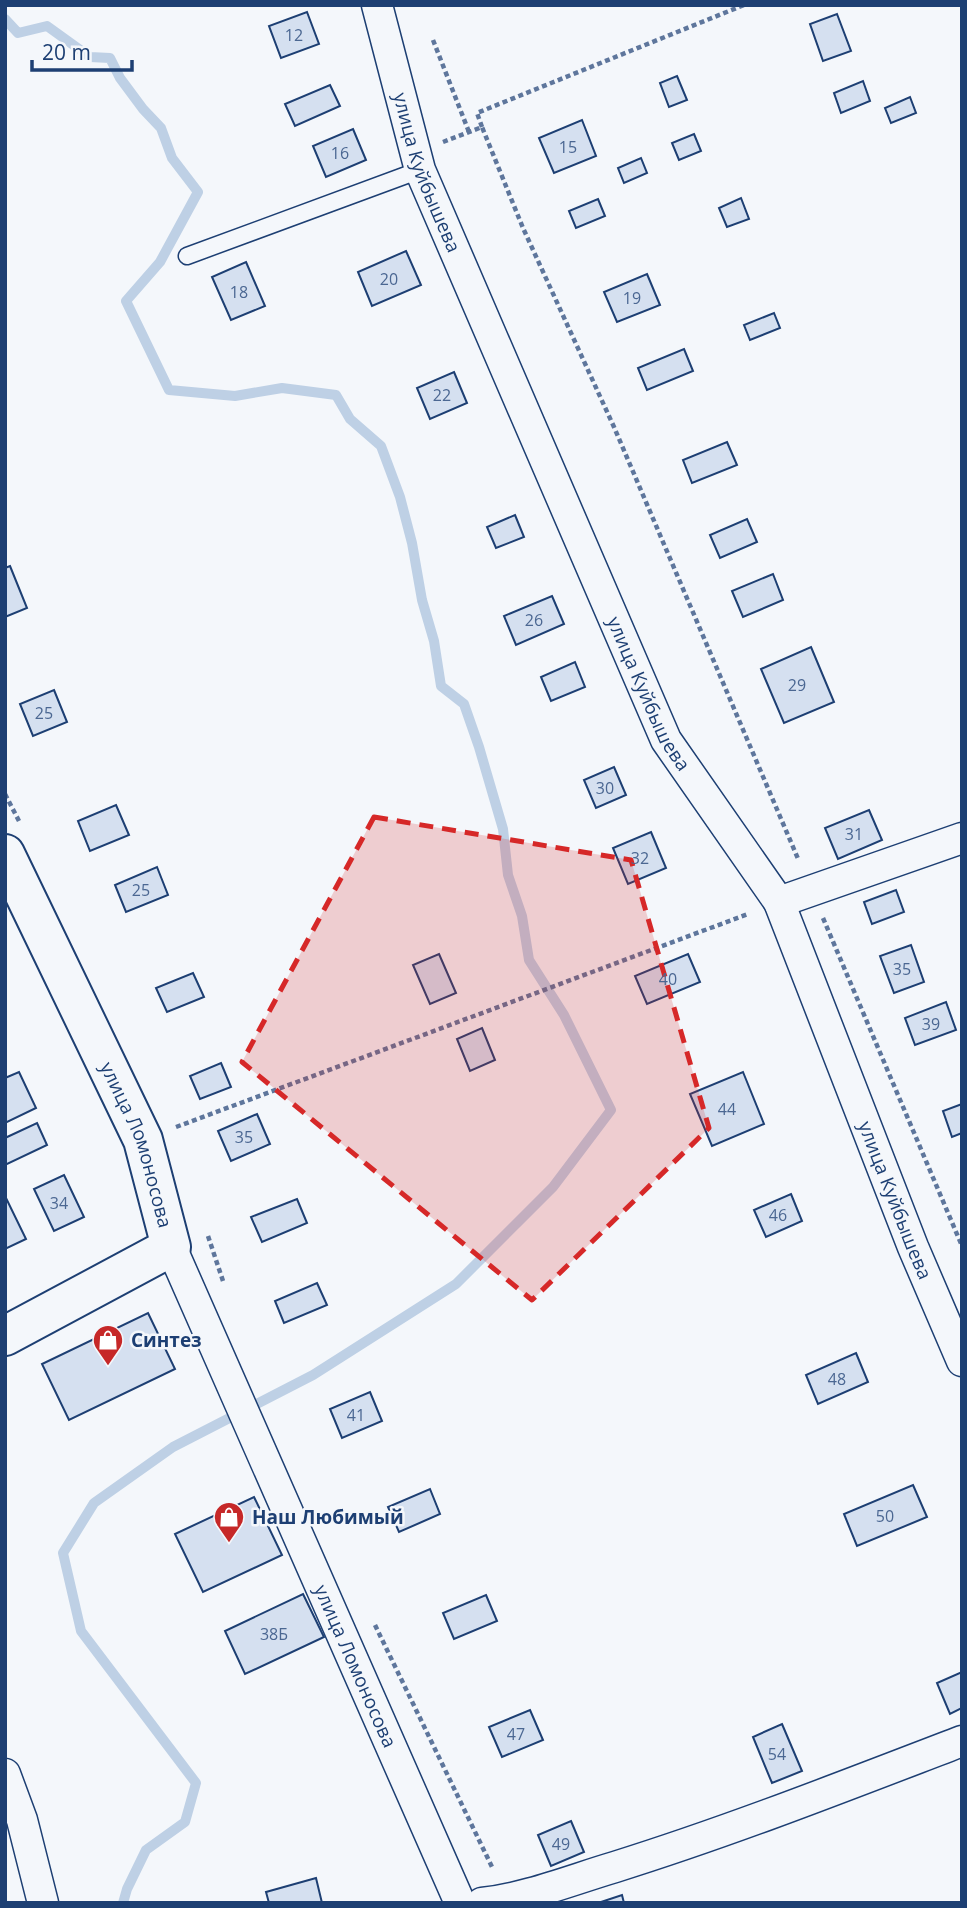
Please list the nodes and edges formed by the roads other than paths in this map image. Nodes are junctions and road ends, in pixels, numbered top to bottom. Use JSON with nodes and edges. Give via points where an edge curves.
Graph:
{"nodes":[{"id":1,"x":377,"y":5,"type":"edge"},
{"id":2,"x":418,"y":161,"type":"junction"},
{"id":3,"x":187,"y":256,"type":"dead end"},
{"id":4,"x":962,"y":838,"type":"edge"},
{"id":5,"x":14,"y":842,"type":"edge"},
{"id":6,"x":779,"y":902,"type":"junction"},
{"id":7,"x":171,"y":1247,"type":"junction"},
{"id":8,"x":5,"y":1336,"type":"edge"},
{"id":9,"x":962,"y":1362,"type":"edge"},
{"id":10,"x":962,"y":1741,"type":"edge"},
{"id":11,"x":5,"y":1774,"type":"edge"},
{"id":12,"x":495,"y":1901,"type":"edge"},
{"id":13,"x":43,"y":1903,"type":"edge"},
{"id":14,"x":460,"y":1903,"type":"edge"}],
"edges":[{"from":1,"to":2,"type":"street","name":"улица Куйбышева"},
{"from":2,"to":3,"type":"lane"},
{"from":2,"to":6,"type":"street","name":"улица Куйбышева","via":[[666,740]]},
{"from":4,"to":6,"type":"street"},
{"from":5,"to":7,"type":"main road","name":"улица Ломоносова","via":[[143,1140]]},
{"from":6,"to":9,"type":"street","name":"улица Куйбышева"},
{"from":7,"to":8,"type":"main road"},
{"from":7,"to":14,"type":"street","name":"улица Ломоносова"},
{"from":10,"to":12,"type":"street","via":[[648,1856]]},
{"from":11,"to":13,"type":"street"}]}
